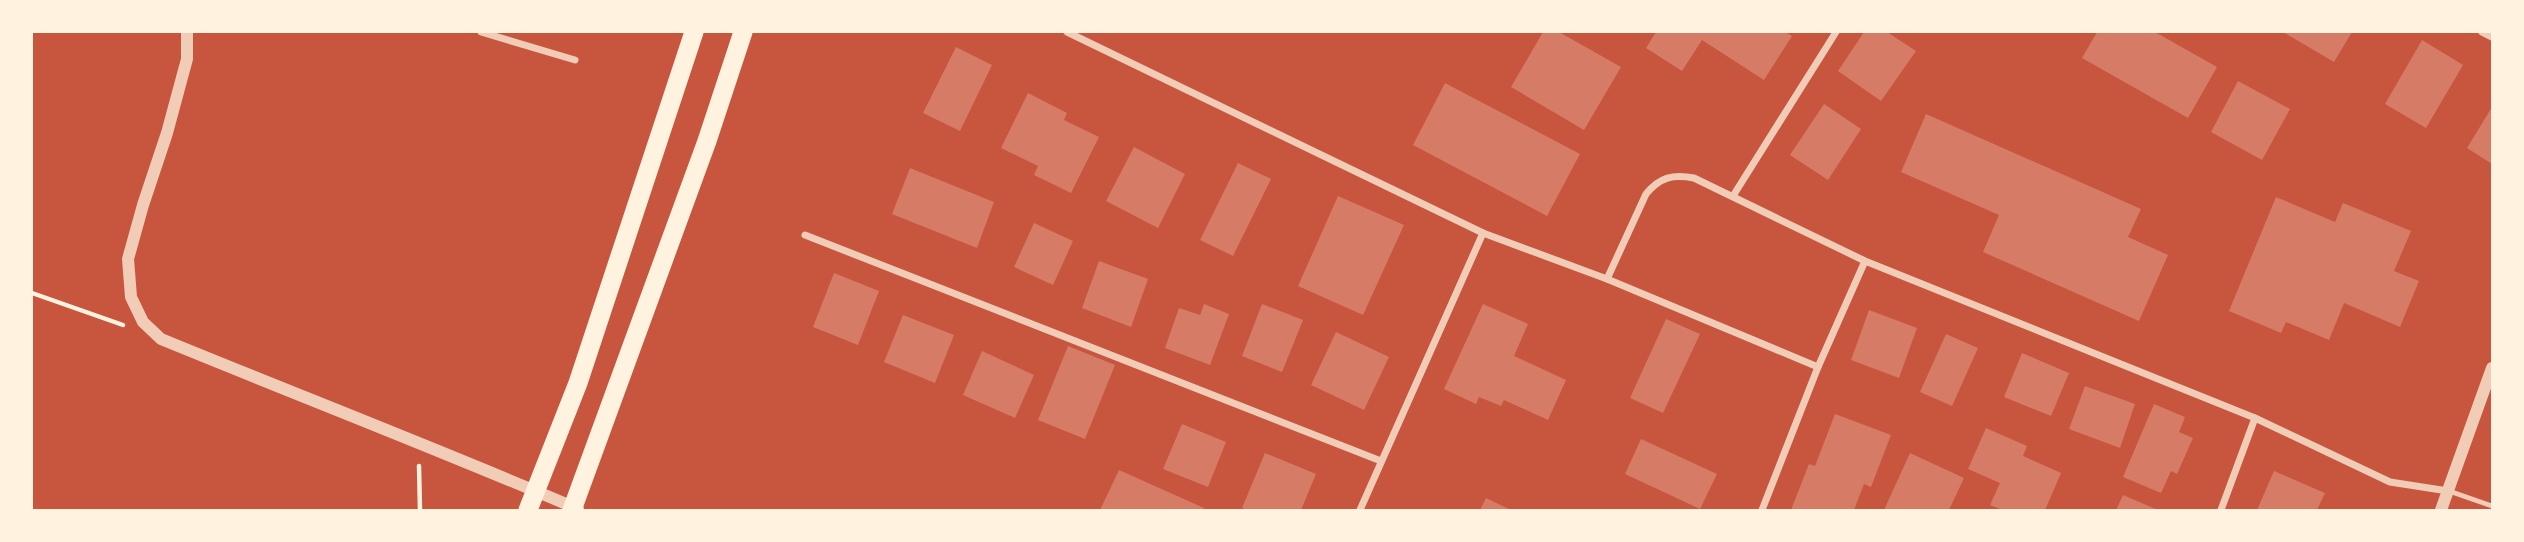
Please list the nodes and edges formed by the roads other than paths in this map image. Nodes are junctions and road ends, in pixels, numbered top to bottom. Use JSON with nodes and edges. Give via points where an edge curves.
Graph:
{"nodes":[{"id":1,"x":187,"y":32,"type":"edge"},
{"id":2,"x":481,"y":32,"type":"edge"},
{"id":3,"x":694,"y":32,"type":"edge"},
{"id":4,"x":743,"y":32,"type":"edge"},
{"id":5,"x":1068,"y":32,"type":"edge"},
{"id":6,"x":1836,"y":32,"type":"edge"},
{"id":7,"x":2482,"y":32,"type":"edge"},
{"id":8,"x":2493,"y":37,"type":"edge"},
{"id":9,"x":575,"y":60,"type":"dead end"},
{"id":10,"x":1733,"y":196,"type":"junction"},
{"id":11,"x":1483,"y":233,"type":"junction"},
{"id":12,"x":805,"y":235,"type":"dead end"},
{"id":13,"x":1865,"y":261,"type":"junction"},
{"id":14,"x":1608,"y":279,"type":"junction"},
{"id":15,"x":1818,"y":367,"type":"junction"},
{"id":16,"x":2493,"y":368,"type":"edge"},
{"id":17,"x":2255,"y":418,"type":"junction"},
{"id":18,"x":1381,"y":461,"type":"junction"},
{"id":19,"x":2448,"y":491,"type":"junction"},
{"id":20,"x":2493,"y":506,"type":"edge"},
{"id":21,"x":528,"y":510,"type":"edge"},
{"id":22,"x":572,"y":510,"type":"edge"},
{"id":23,"x":581,"y":510,"type":"edge"},
{"id":24,"x":1360,"y":510,"type":"edge"},
{"id":25,"x":1762,"y":510,"type":"edge"},
{"id":26,"x":2221,"y":510,"type":"edge"},
{"id":27,"x":2441,"y":510,"type":"edge"}],
"edges":[{"from":1,"to":23,"type":"street","via":[[187,59],[128,258],[131,297],[143,322],[161,339]]},
{"from":2,"to":9,"type":"street"},
{"from":3,"to":21,"type":"highway","via":[[579,383]]},
{"from":4,"to":22,"type":"highway","via":[[708,141]]},
{"from":5,"to":11,"type":"street"},
{"from":6,"to":10,"type":"street"},
{"from":7,"to":8,"type":"street"},
{"from":10,"to":13,"type":"street"},
{"from":10,"to":14,"type":"street","via":[[1679,175],[1659,181],[1642,199]]},
{"from":11,"to":14,"type":"street"},
{"from":11,"to":18,"type":"street"},
{"from":12,"to":18,"type":"street"},
{"from":13,"to":15,"type":"street"},
{"from":13,"to":17,"type":"street"},
{"from":14,"to":15,"type":"street"},
{"from":15,"to":25,"type":"street"},
{"from":16,"to":19,"type":"street"},
{"from":17,"to":19,"type":"street","via":[[2390,482]]},
{"from":17,"to":26,"type":"street"},
{"from":18,"to":24,"type":"street"},
{"from":19,"to":20,"type":"lane"},
{"from":19,"to":27,"type":"street"}]}
